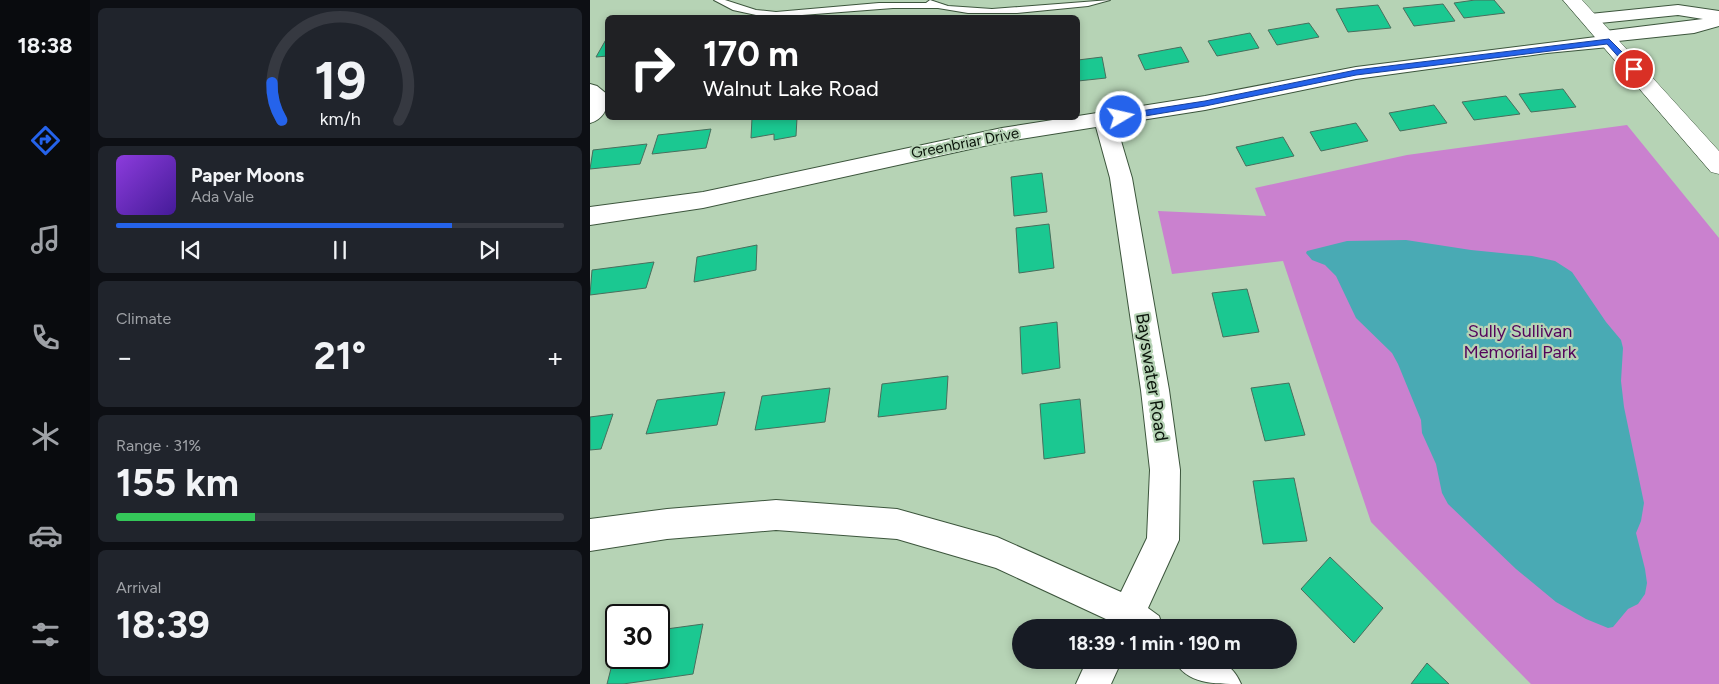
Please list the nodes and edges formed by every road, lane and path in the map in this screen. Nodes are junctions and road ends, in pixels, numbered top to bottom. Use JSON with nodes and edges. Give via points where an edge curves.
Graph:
{"nodes":[{"id":1,"x":718,"y":0,"type":"edge"},
{"id":2,"x":860,"y":0,"type":"edge"},
{"id":3,"x":923,"y":0,"type":"edge"},
{"id":4,"x":1106,"y":0,"type":"edge"},
{"id":5,"x":1572,"y":0,"type":"edge"},
{"id":6,"x":881,"y":6,"type":"junction"},
{"id":7,"x":937,"y":6,"type":"junction"},
{"id":8,"x":1719,"y":16,"type":"edge"},
{"id":9,"x":1590,"y":19,"type":"junction"},
{"id":10,"x":1719,"y":20,"type":"edge"},
{"id":11,"x":1607,"y":39,"type":"junction"},
{"id":12,"x":590,"y":90,"type":"edge"},
{"id":13,"x":590,"y":116,"type":"edge"},
{"id":14,"x":1104,"y":120,"type":"junction"},
{"id":15,"x":1719,"y":166,"type":"edge"},
{"id":16,"x":590,"y":216,"type":"edge"},
{"id":17,"x":590,"y":535,"type":"edge"},
{"id":18,"x":1125,"y":619,"type":"edge"},
{"id":19,"x":1133,"y":619,"type":"edge"},
{"id":20,"x":1100,"y":669,"type":"edge"},
{"id":21,"x":1203,"y":669,"type":"edge"},
{"id":22,"x":1093,"y":684,"type":"edge"},
{"id":23,"x":1224,"y":684,"type":"edge"}],
"edges":[{"from":1,"to":6,"type":"lane","via":[[733,8],[759,14]]},
{"from":2,"to":6,"type":"lane"},
{"from":3,"to":7,"type":"lane"},
{"from":4,"to":7,"type":"lane","via":[[982,12]]},
{"from":5,"to":9,"type":"street"},
{"from":6,"to":7,"type":"lane"},
{"from":8,"to":9,"type":"street","via":[[1678,10]]},
{"from":9,"to":11,"type":"street"},
{"from":10,"to":11,"type":"street","name":"Greenbriar Drive","via":[[1694,27]]},
{"from":11,"to":14,"type":"street","name":"Greenbriar Drive","via":[[1356,73],[1205,104]]},
{"from":11,"to":15,"type":"street"},
{"from":12,"to":13,"type":"street","via":[[600,97],[600,104]]},
{"from":14,"to":16,"type":"street","name":"Greenbriar Drive","via":[[1002,135],[703,200]]},
{"from":14,"to":19,"type":"street","name":"Bayswater Road","via":[[1120,178],[1165,470],[1163,540]]},
{"from":17,"to":18,"type":"street","via":[[668,524],[776,515],[897,524],[998,554],[1065,582]]},
{"from":20,"to":22,"type":"street"},
{"from":21,"to":23,"type":"street"}]}
